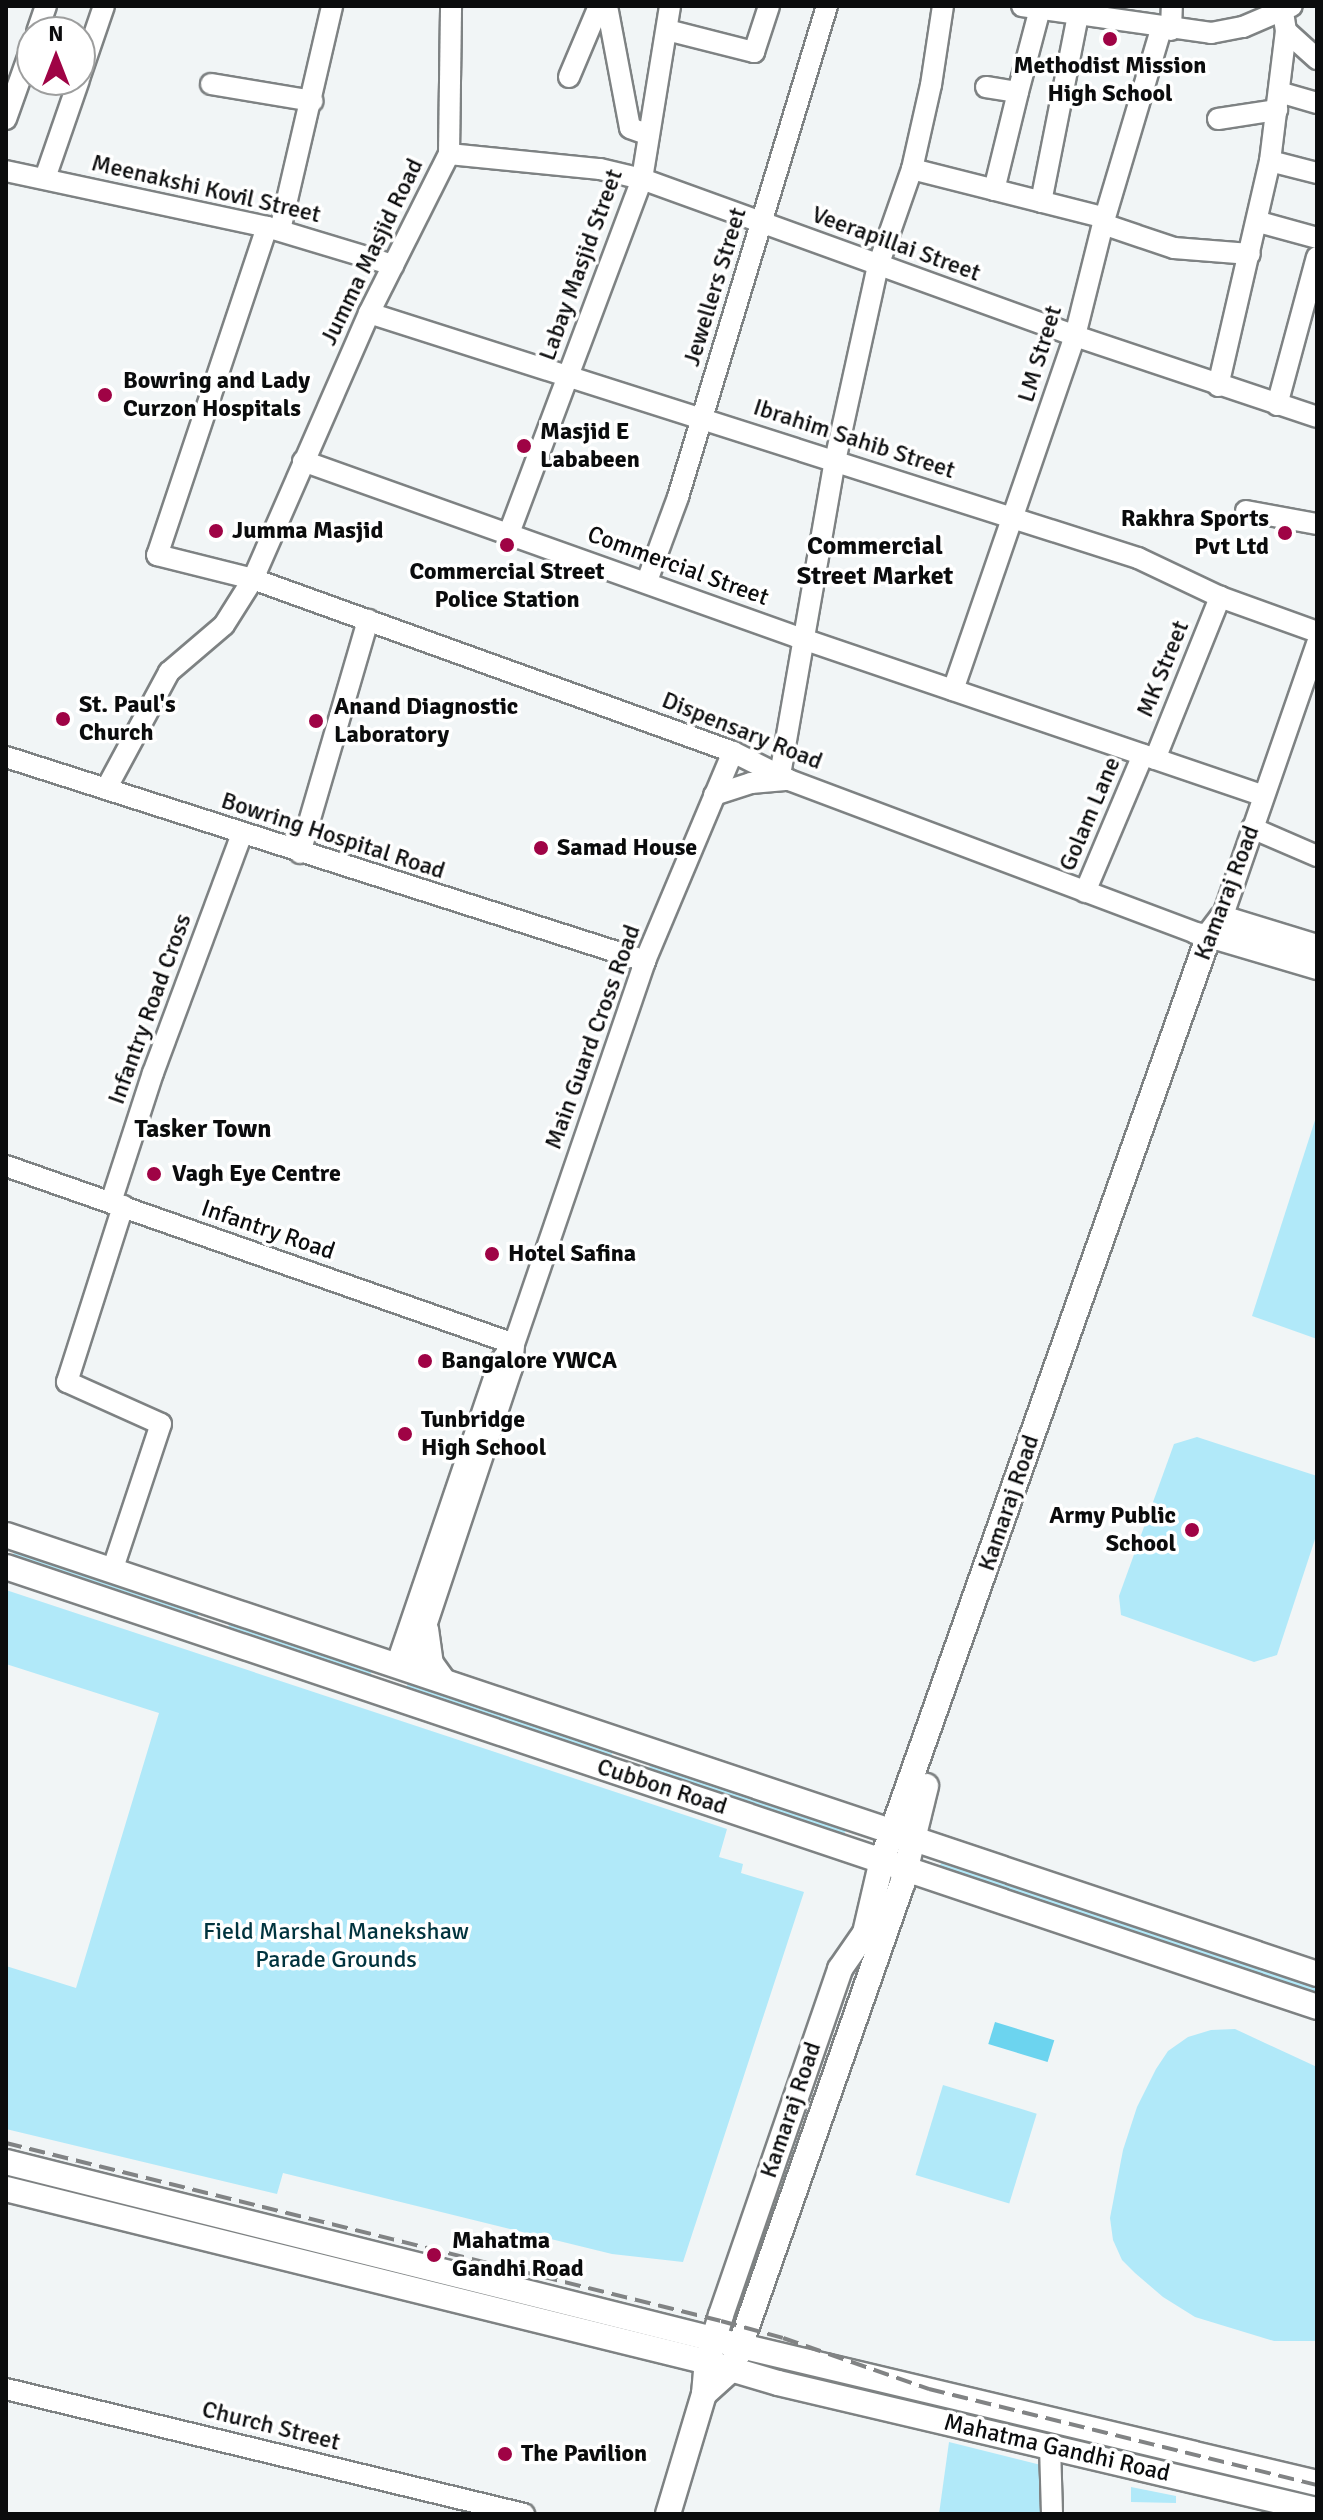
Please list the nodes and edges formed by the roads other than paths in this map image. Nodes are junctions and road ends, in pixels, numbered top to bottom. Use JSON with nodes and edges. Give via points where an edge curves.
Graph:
{"nodes":[{"id":1,"x":104,"y":6,"type":"edge"},
{"id":2,"x":332,"y":6,"type":"edge"},
{"id":3,"x":451,"y":6,"type":"edge"},
{"id":4,"x":599,"y":6,"type":"edge"},
{"id":5,"x":607,"y":6,"type":"edge"},
{"id":6,"x":670,"y":6,"type":"edge"},
{"id":7,"x":769,"y":6,"type":"edge"},
{"id":8,"x":827,"y":6,"type":"edge"},
{"id":9,"x":943,"y":6,"type":"edge"},
{"id":10,"x":1172,"y":6,"type":"edge"},
{"id":11,"x":1031,"y":8,"type":"edge"},
{"id":12,"x":1286,"y":14,"type":"edge"},
{"id":13,"x":1078,"y":15,"type":"junction"},
{"id":14,"x":96,"y":29,"type":"edge"},
{"id":15,"x":1166,"y":29,"type":"junction"},
{"id":16,"x":667,"y":30,"type":"junction"},
{"id":17,"x":1317,"y":59,"type":"edge"},
{"id":18,"x":569,"y":77,"type":"dead end"},
{"id":19,"x":211,"y":84,"type":"dead end"},
{"id":20,"x":986,"y":87,"type":"dead end"},
{"id":21,"x":16,"y":91,"type":"edge"},
{"id":22,"x":1018,"y":92,"type":"junction"},
{"id":23,"x":73,"y":96,"type":"edge"},
{"id":24,"x":313,"y":101,"type":"junction"},
{"id":25,"x":1278,"y":101,"type":"junction"},
{"id":26,"x":1317,"y":103,"type":"edge"},
{"id":27,"x":6,"y":119,"type":"edge"},
{"id":28,"x":1218,"y":119,"type":"dead end"},
{"id":29,"x":649,"y":135,"type":"junction"},
{"id":30,"x":449,"y":154,"type":"junction"},
{"id":31,"x":1270,"y":161,"type":"junction"},
{"id":32,"x":912,"y":169,"type":"junction"},
{"id":33,"x":6,"y":171,"type":"edge"},
{"id":34,"x":1317,"y":173,"type":"edge"},
{"id":35,"x":45,"y":178,"type":"junction"},
{"id":36,"x":642,"y":179,"type":"junction"},
{"id":37,"x":994,"y":190,"type":"junction"},
{"id":38,"x":1041,"y":202,"type":"junction"},
{"id":39,"x":1104,"y":221,"type":"junction"},
{"id":40,"x":762,"y":222,"type":"junction"},
{"id":41,"x":1259,"y":222,"type":"junction"},
{"id":42,"x":273,"y":229,"type":"junction"},
{"id":43,"x":1317,"y":238,"type":"edge"},
{"id":44,"x":1250,"y":254,"type":"junction"},
{"id":45,"x":1317,"y":257,"type":"edge"},
{"id":46,"x":393,"y":265,"type":"junction"},
{"id":47,"x":878,"y":266,"type":"junction"},
{"id":48,"x":369,"y":313,"type":"junction"},
{"id":49,"x":1075,"y":336,"type":"junction"},
{"id":50,"x":570,"y":375,"type":"junction"},
{"id":51,"x":1218,"y":386,"type":"junction"},
{"id":52,"x":1277,"y":405,"type":"junction"},
{"id":53,"x":1317,"y":417,"type":"edge"},
{"id":54,"x":702,"y":418,"type":"junction"},
{"id":55,"x":303,"y":461,"type":"junction"},
{"id":56,"x":835,"y":461,"type":"junction"},
{"id":57,"x":1246,"y":511,"type":"dead end"},
{"id":58,"x":1015,"y":518,"type":"junction"},
{"id":59,"x":1317,"y":524,"type":"edge"},
{"id":60,"x":509,"y":533,"type":"junction"},
{"id":61,"x":253,"y":579,"type":"junction"},
{"id":62,"x":647,"y":581,"type":"junction"},
{"id":63,"x":1220,"y":597,"type":"junction"},
{"id":64,"x":368,"y":620,"type":"junction"},
{"id":65,"x":1317,"y":632,"type":"edge"},
{"id":66,"x":805,"y":640,"type":"junction"},
{"id":67,"x":1317,"y":643,"type":"edge"},
{"id":68,"x":953,"y":690,"type":"junction"},
{"id":69,"x":733,"y":752,"type":"junction"},
{"id":70,"x":6,"y":757,"type":"edge"},
{"id":71,"x":1149,"y":757,"type":"junction"},
{"id":72,"x":784,"y":777,"type":"junction"},
{"id":73,"x":106,"y":789,"type":"junction"},
{"id":74,"x":714,"y":795,"type":"junction"},
{"id":75,"x":1263,"y":796,"type":"junction"},
{"id":76,"x":1252,"y":828,"type":"junction"},
{"id":77,"x":242,"y":834,"type":"junction"},
{"id":78,"x":300,"y":853,"type":"junction"},
{"id":79,"x":1317,"y":856,"type":"edge"},
{"id":80,"x":1085,"y":892,"type":"junction"},
{"id":81,"x":1217,"y":930,"type":"junction"},
{"id":82,"x":1317,"y":947,"type":"edge"},
{"id":83,"x":645,"y":961,"type":"junction"},
{"id":84,"x":1317,"y":967,"type":"edge"},
{"id":85,"x":6,"y":1166,"type":"edge"},
{"id":86,"x":117,"y":1204,"type":"junction"},
{"id":87,"x":514,"y":1344,"type":"junction"},
{"id":88,"x":6,"y":1535,"type":"edge"},
{"id":89,"x":6,"y":1567,"type":"edge"},
{"id":90,"x":112,"y":1571,"type":"junction"},
{"id":91,"x":223,"y":1605,"type":"junction"},
{"id":92,"x":428,"y":1625,"type":"junction"},
{"id":93,"x":213,"y":1635,"type":"junction"},
{"id":94,"x":404,"y":1668,"type":"junction"},
{"id":95,"x":448,"y":1684,"type":"junction"},
{"id":96,"x":636,"y":1748,"type":"junction"},
{"id":97,"x":625,"y":1775,"type":"junction"},
{"id":98,"x":902,"y":1834,"type":"junction"},
{"id":99,"x":882,"y":1860,"type":"junction"},
{"id":100,"x":906,"y":1868,"type":"junction"},
{"id":101,"x":1317,"y":1974,"type":"edge"},
{"id":102,"x":1317,"y":2007,"type":"edge"},
{"id":103,"x":780,"y":2142,"type":"junction"},
{"id":104,"x":808,"y":2152,"type":"junction"},
{"id":105,"x":6,"y":2162,"type":"edge"},
{"id":106,"x":6,"y":2189,"type":"edge"},
{"id":107,"x":714,"y":2338,"type":"junction"},
{"id":108,"x":741,"y":2346,"type":"junction"},
{"id":109,"x":707,"y":2362,"type":"junction"},
{"id":110,"x":732,"y":2369,"type":"junction"},
{"id":111,"x":6,"y":2389,"type":"edge"},
{"id":112,"x":704,"y":2394,"type":"junction"},
{"id":113,"x":1049,"y":2454,"type":"junction"},
{"id":114,"x":1317,"y":2483,"type":"edge"},
{"id":115,"x":1317,"y":2510,"type":"edge"},
{"id":116,"x":524,"y":2514,"type":"edge"},
{"id":117,"x":668,"y":2514,"type":"edge"},
{"id":118,"x":1052,"y":2514,"type":"edge"}],
"edges":[{"from":1,"to":14,"type":"street"},
{"from":2,"to":24,"type":"street"},
{"from":3,"to":30,"type":"street","name":"Jumma Masjid Road"},
{"from":4,"to":18,"type":"street"},
{"from":5,"to":29,"type":"street","via":[[630,128]]},
{"from":6,"to":16,"type":"street","name":"Labay Masjid Street"},
{"from":7,"to":16,"type":"street","via":[[754,52]]},
{"from":8,"to":40,"type":"street","name":"Jewellers Street"},
{"from":9,"to":32,"type":"street"},
{"from":10,"to":15,"type":"street","name":"LM Street"},
{"from":11,"to":13,"type":"street"},
{"from":11,"to":22,"type":"street"},
{"from":12,"to":15,"type":"street","via":[[1211,33]]},
{"from":12,"to":17,"type":"street"},
{"from":12,"to":25,"type":"street"},
{"from":13,"to":15,"type":"street"},
{"from":13,"to":38,"type":"street"},
{"from":15,"to":39,"type":"street","name":"LM Street"},
{"from":16,"to":29,"type":"street","name":"Labay Masjid Street"},
{"from":19,"to":24,"type":"street"},
{"from":20,"to":22,"type":"street"},
{"from":21,"to":27,"type":"street"},
{"from":22,"to":37,"type":"street"},
{"from":23,"to":35,"type":"street"},
{"from":24,"to":42,"type":"street"},
{"from":25,"to":26,"type":"street"},
{"from":25,"to":28,"type":"street"},
{"from":25,"to":31,"type":"street"},
{"from":29,"to":36,"type":"street","name":"Labay Masjid Street"},
{"from":30,"to":36,"type":"street","name":"Veerapillai Street","via":[[600,169]]},
{"from":30,"to":46,"type":"street","name":"Jumma Masjid Road"},
{"from":31,"to":34,"type":"street"},
{"from":31,"to":41,"type":"street"},
{"from":32,"to":37,"type":"street"},
{"from":32,"to":47,"type":"street"},
{"from":33,"to":35,"type":"street","name":"Meenakshi Kovil Street"},
{"from":35,"to":42,"type":"street","name":"Meenakshi Kovil Street"},
{"from":36,"to":40,"type":"street","name":"Veerapillai Street"},
{"from":36,"to":50,"type":"street","name":"Labay Masjid Street"},
{"from":37,"to":38,"type":"street"},
{"from":38,"to":39,"type":"street"},
{"from":39,"to":44,"type":"street","via":[[1174,248]]},
{"from":39,"to":49,"type":"street","name":"LM Street"},
{"from":40,"to":47,"type":"street","name":"Veerapillai Street"},
{"from":40,"to":54,"type":"street","name":"Jewellers Street"},
{"from":41,"to":43,"type":"street"},
{"from":41,"to":44,"type":"street"},
{"from":42,"to":46,"type":"street","name":"Meenakshi Kovil Street"},
{"from":42,"to":61,"type":"street","name":"Dispensary Road","via":[[157,555]]},
{"from":44,"to":51,"type":"street"},
{"from":45,"to":52,"type":"street"},
{"from":46,"to":48,"type":"street","name":"Jumma Masjid Road"},
{"from":47,"to":49,"type":"street","name":"Veerapillai Street"},
{"from":47,"to":56,"type":"street"},
{"from":48,"to":50,"type":"street","name":"Ibrahim Sahib Street"},
{"from":48,"to":55,"type":"street","name":"Jumma Masjid Road"},
{"from":49,"to":51,"type":"street","name":"Veerapillai Street"},
{"from":49,"to":58,"type":"street","name":"LM Street"},
{"from":50,"to":54,"type":"street","name":"Ibrahim Sahib Street"},
{"from":50,"to":60,"type":"street","name":"Labay Masjid Street"},
{"from":51,"to":52,"type":"street","name":"Veerapillai Street"},
{"from":52,"to":53,"type":"street","name":"Veerapillai Street"},
{"from":54,"to":56,"type":"street","name":"Ibrahim Sahib Street"},
{"from":54,"to":62,"type":"street","name":"Jewellers Street"},
{"from":55,"to":60,"type":"street","name":"Commercial Street"},
{"from":55,"to":61,"type":"street","name":"Jumma Masjid Road"},
{"from":56,"to":58,"type":"street","name":"Ibrahim Sahib Street"},
{"from":56,"to":66,"type":"street"},
{"from":57,"to":59,"type":"street"},
{"from":58,"to":63,"type":"street","name":"Ibrahim Sahib Street","via":[[1138,558]]},
{"from":58,"to":68,"type":"street","name":"LM Street"},
{"from":60,"to":62,"type":"street","name":"Commercial Street"},
{"from":61,"to":64,"type":"street","name":"Dispensary Road"},
{"from":61,"to":73,"type":"street","name":"Jumma Masjid Road","via":[[224,625],[169,672]]},
{"from":62,"to":66,"type":"street","name":"Commercial Street"},
{"from":63,"to":65,"type":"street","name":"Ibrahim Sahib Street"},
{"from":63,"to":71,"type":"street","name":"MK Street"},
{"from":64,"to":69,"type":"street","name":"Dispensary Road"},
{"from":64,"to":78,"type":"street"},
{"from":66,"to":68,"type":"street","name":"Commercial Street"},
{"from":66,"to":72,"type":"street"},
{"from":67,"to":75,"type":"street","name":"Kamaraj Road"},
{"from":68,"to":71,"type":"street","name":"Commercial Street"},
{"from":69,"to":72,"type":"street","name":"Dispensary Road"},
{"from":69,"to":74,"type":"street","name":"Main Guard Cross Road"},
{"from":70,"to":73,"type":"street","name":"Bowring Hospital Road"},
{"from":71,"to":75,"type":"street","name":"Commercial Street"},
{"from":71,"to":80,"type":"street","name":"Golam Lane"},
{"from":72,"to":74,"type":"street"},
{"from":72,"to":80,"type":"street","name":"Dispensary Road"},
{"from":73,"to":77,"type":"street","name":"Bowring Hospital Road"},
{"from":74,"to":83,"type":"street","name":"Main Guard Cross Road"},
{"from":75,"to":76,"type":"street","name":"Kamaraj Road"},
{"from":76,"to":79,"type":"street"},
{"from":76,"to":81,"type":"street","name":"Kamaraj Road"},
{"from":77,"to":78,"type":"street","name":"Bowring Hospital Road"},
{"from":77,"to":86,"type":"street","name":"Infantry Road Cross","via":[[153,1073]]},
{"from":78,"to":83,"type":"street","name":"Bowring Hospital Road"},
{"from":80,"to":81,"type":"street","name":"Dispensary Road"},
{"from":81,"to":82,"type":"main road"},
{"from":81,"to":84,"type":"main road"},
{"from":81,"to":98,"type":"main road","name":"Kamaraj Road","via":[[980,1609],[917,1809]]},
{"from":83,"to":87,"type":"street","name":"Main Guard Cross Road"},
{"from":85,"to":86,"type":"street","name":"Infantry Road"},
{"from":86,"to":87,"type":"street","name":"Infantry Road"},
{"from":86,"to":90,"type":"street","name":"Infantry Road Cross","via":[[67,1382],[161,1424]]},
{"from":87,"to":92,"type":"street","name":"Main Guard Cross Road","via":[[512,1368]]},
{"from":87,"to":94,"type":"street","name":"Main Guard Cross Road","via":[[499,1363]]},
{"from":88,"to":90,"type":"main road","name":"Cubbon Road"},
{"from":89,"to":93,"type":"main road","name":"Cubbon Road"},
{"from":90,"to":91,"type":"main road","name":"Cubbon Road"},
{"from":91,"to":93,"type":"main road"},
{"from":91,"to":94,"type":"main road","name":"Cubbon Road"},
{"from":92,"to":94,"type":"street","name":"Main Guard Cross Road"},
{"from":92,"to":95,"type":"street","via":[[433,1663]]},
{"from":93,"to":97,"type":"main road","name":"Cubbon Road"},
{"from":94,"to":95,"type":"main road","name":"Cubbon Road"},
{"from":95,"to":96,"type":"main road","name":"Cubbon Road"},
{"from":96,"to":97,"type":"main road"},
{"from":96,"to":98,"type":"main road","name":"Cubbon Road"},
{"from":97,"to":99,"type":"main road","name":"Cubbon Road"},
{"from":98,"to":99,"type":"main road","name":"Kamaraj Road"},
{"from":98,"to":100,"type":"main road","name":"Kamaraj Road"},
{"from":98,"to":101,"type":"main road","name":"Cubbon Road"},
{"from":99,"to":100,"type":"main road","name":"Cubbon Road"},
{"from":99,"to":103,"type":"main road","name":"Kamaraj Road","via":[[865,1933],[840,1969]]},
{"from":100,"to":102,"type":"main road","name":"Cubbon Road"},
{"from":100,"to":104,"type":"main road","name":"Kamaraj Road"},
{"from":103,"to":104,"type":"main road"},
{"from":103,"to":107,"type":"main road","name":"Kamaraj Road"},
{"from":104,"to":108,"type":"main road","name":"Kamaraj Road"},
{"from":105,"to":107,"type":"main road","name":"Mahatma Gandhi Road"},
{"from":106,"to":109,"type":"main road","name":"Mahatma Gandhi Road"},
{"from":107,"to":108,"type":"main road","name":"Mahatma Gandhi Road"},
{"from":107,"to":109,"type":"main road","name":"Kamaraj Road"},
{"from":108,"to":110,"type":"main road","name":"Kamaraj Road"},
{"from":108,"to":114,"type":"main road","name":"Mahatma Gandhi Road"},
{"from":109,"to":110,"type":"main road","name":"Mahatma Gandhi Road"},
{"from":109,"to":112,"type":"main road","name":"Kamaraj Road"},
{"from":110,"to":112,"type":"main road"},
{"from":110,"to":113,"type":"main road","name":"Mahatma Gandhi Road"},
{"from":111,"to":116,"type":"street","name":"Church Street"},
{"from":112,"to":117,"type":"main road","name":"Kamaraj Road"},
{"from":113,"to":115,"type":"main road","name":"Mahatma Gandhi Road"},
{"from":113,"to":118,"type":"street"}]}
